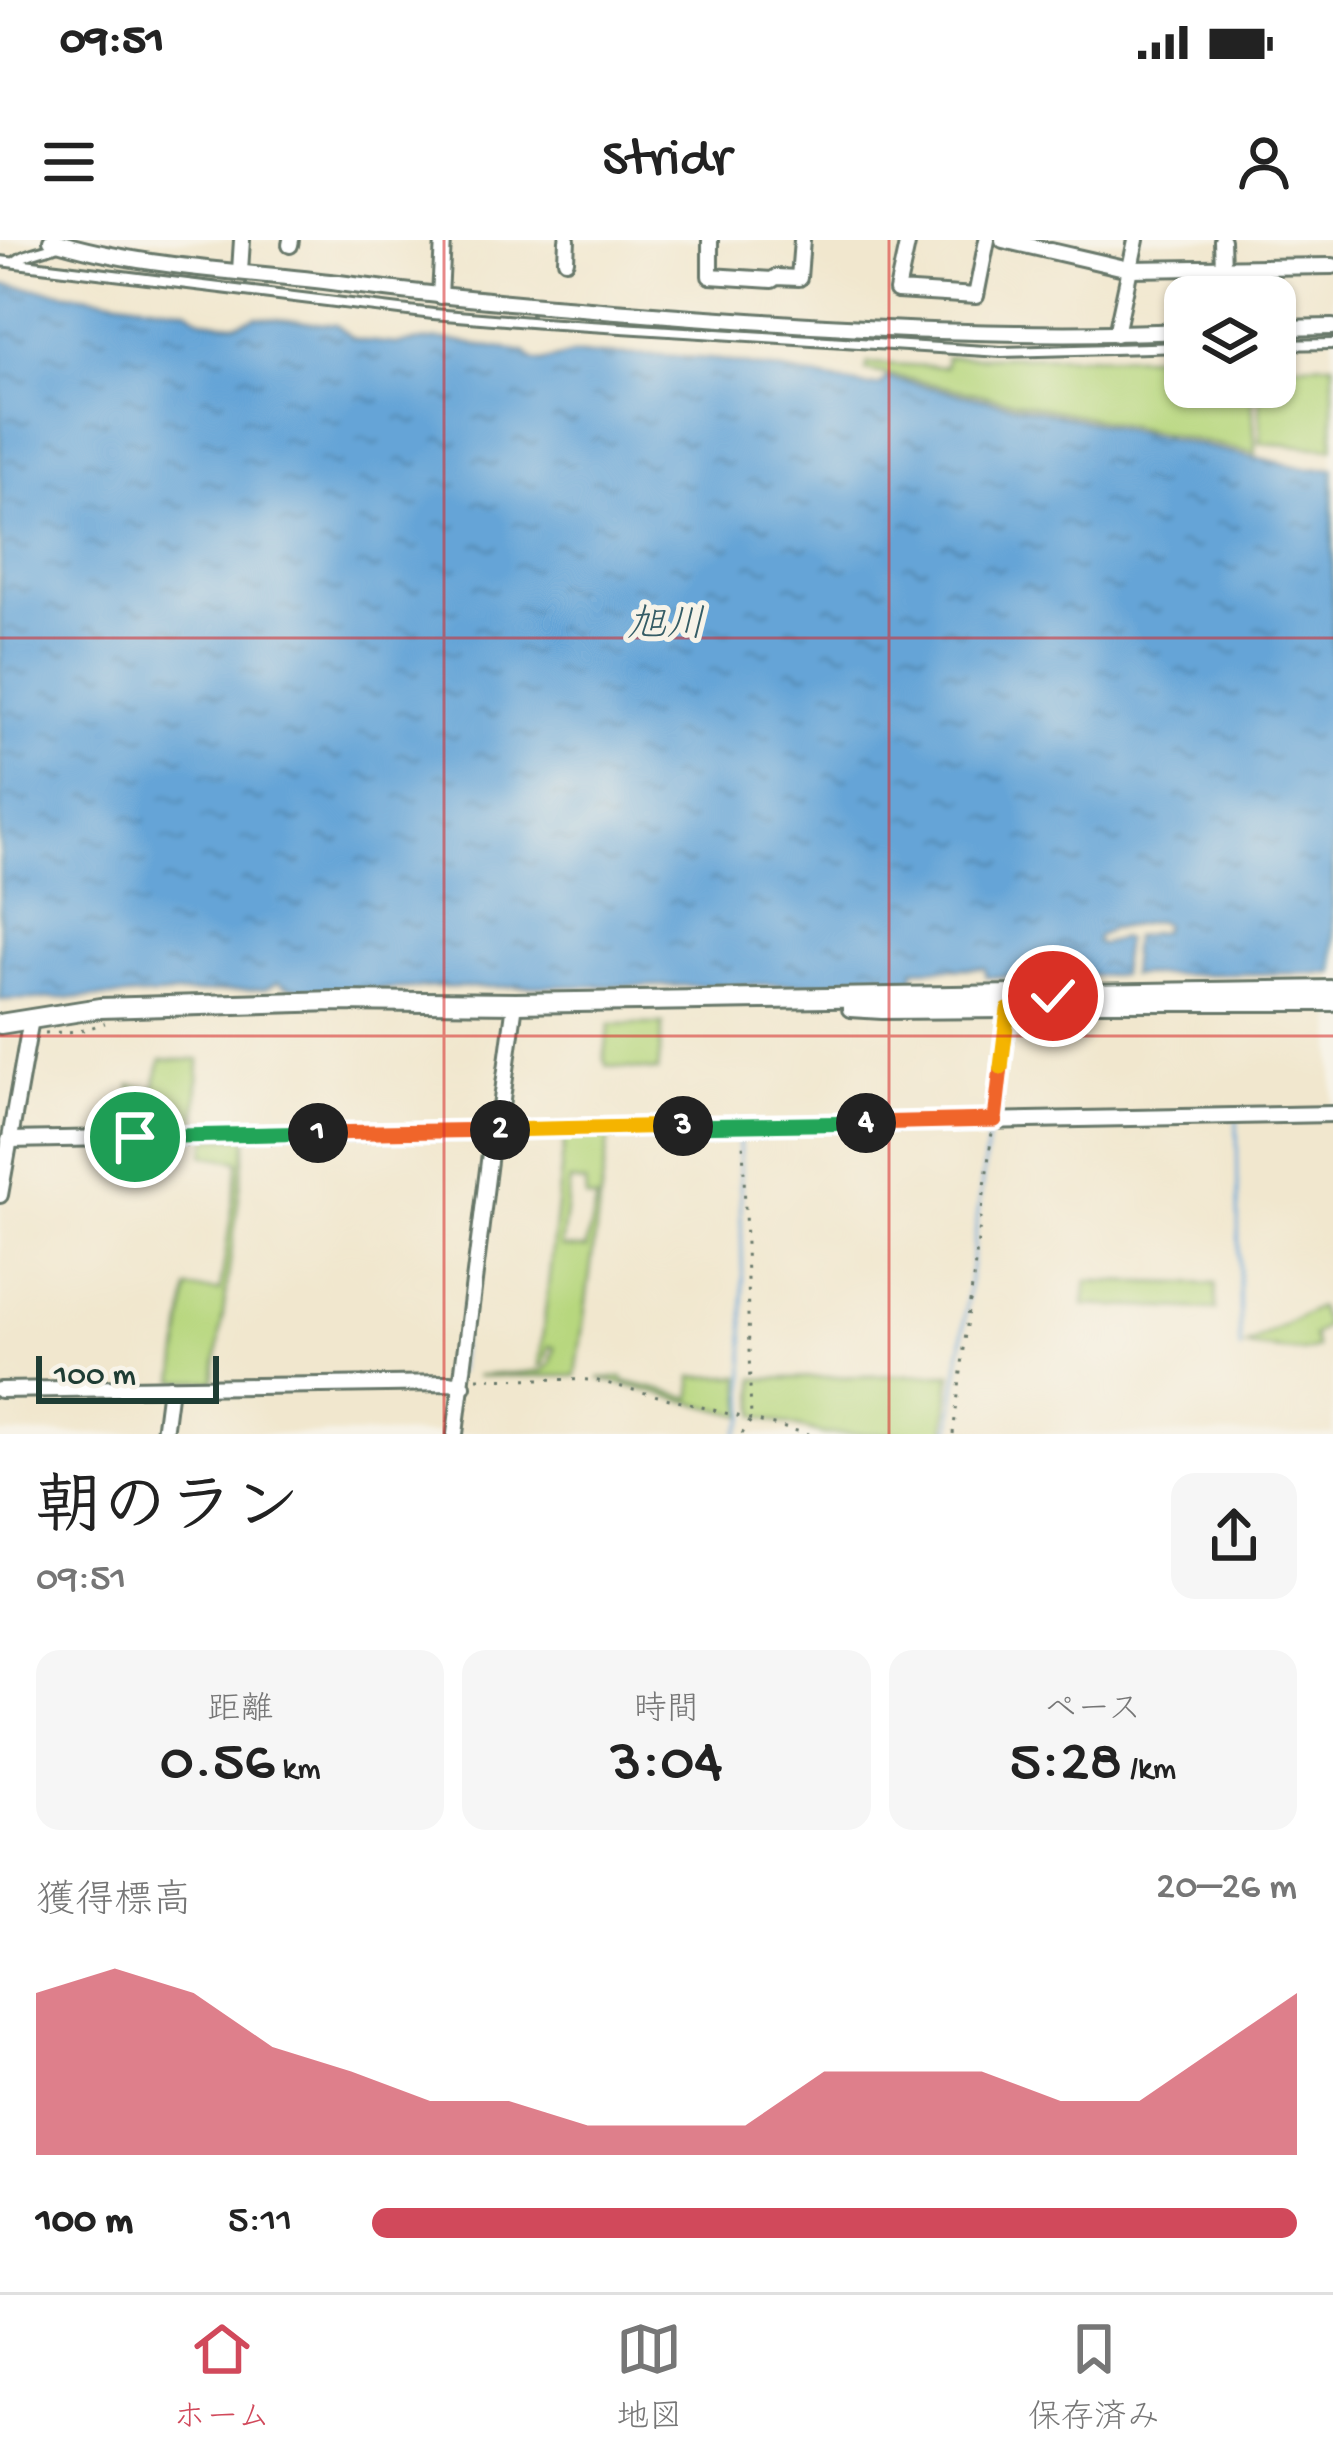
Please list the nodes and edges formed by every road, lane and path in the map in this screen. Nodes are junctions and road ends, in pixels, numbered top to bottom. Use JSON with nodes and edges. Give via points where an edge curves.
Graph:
{"nodes":[{"id":1,"x":147,"y":240,"type":"edge"},
{"id":2,"x":242,"y":240,"type":"edge"},
{"id":3,"x":443,"y":240,"type":"edge"},
{"id":4,"x":567,"y":240,"type":"edge"},
{"id":5,"x":710,"y":240,"type":"edge"},
{"id":6,"x":802,"y":240,"type":"edge"},
{"id":7,"x":908,"y":240,"type":"edge"},
{"id":8,"x":987,"y":240,"type":"edge"},
{"id":9,"x":1003,"y":240,"type":"edge"},
{"id":10,"x":1136,"y":240,"type":"edge"},
{"id":11,"x":1222,"y":240,"type":"edge"},
{"id":12,"x":56,"y":242,"type":"edge"},
{"id":13,"x":80,"y":244,"type":"edge"},
{"id":14,"x":1064,"y":247,"type":"edge"},
{"id":15,"x":145,"y":259,"type":"junction"},
{"id":16,"x":566,"y":260,"type":"dead end"},
{"id":17,"x":0,"y":261,"type":"edge"},
{"id":18,"x":16,"y":262,"type":"junction"},
{"id":19,"x":1333,"y":266,"type":"edge"},
{"id":20,"x":1223,"y":267,"type":"junction"},
{"id":21,"x":1129,"y":269,"type":"junction"},
{"id":22,"x":240,"y":271,"type":"junction"},
{"id":23,"x":1223,"y":276,"type":"edge"},
{"id":24,"x":440,"y":296,"type":"junction"},
{"id":25,"x":1333,"y":327,"type":"edge"},
{"id":26,"x":1296,"y":328,"type":"edge"},
{"id":27,"x":1164,"y":332,"type":"edge"},
{"id":28,"x":1116,"y":334,"type":"junction"},
{"id":29,"x":1333,"y":344,"type":"edge"},
{"id":30,"x":1296,"y":345,"type":"edge"},
{"id":31,"x":1164,"y":348,"type":"edge"},
{"id":32,"x":1333,"y":990,"type":"edge"},
{"id":33,"x":850,"y":998,"type":"junction"},
{"id":34,"x":1053,"y":1000,"type":"junction"},
{"id":35,"x":515,"y":1003,"type":"junction"},
{"id":36,"x":1333,"y":1003,"type":"edge"},
{"id":37,"x":1008,"y":1010,"type":"junction"},
{"id":38,"x":31,"y":1019,"type":"junction"},
{"id":39,"x":0,"y":1024,"type":"edge"},
{"id":40,"x":1333,"y":1114,"type":"edge"},
{"id":41,"x":996,"y":1116,"type":"junction"},
{"id":42,"x":742,"y":1125,"type":"junction"},
{"id":43,"x":494,"y":1128,"type":"junction"},
{"id":44,"x":10,"y":1136,"type":"junction"},
{"id":45,"x":0,"y":1195,"type":"edge"},
{"id":46,"x":461,"y":1383,"type":"junction"},
{"id":47,"x":170,"y":1387,"type":"junction"},
{"id":48,"x":0,"y":1390,"type":"edge"},
{"id":49,"x":748,"y":1419,"type":"junction"},
{"id":50,"x":164,"y":1434,"type":"edge"},
{"id":51,"x":455,"y":1434,"type":"edge"},
{"id":52,"x":742,"y":1434,"type":"edge"},
{"id":53,"x":809,"y":1434,"type":"edge"},
{"id":54,"x":953,"y":1434,"type":"edge"}],
"edges":[{"from":1,"to":15,"type":"street"},
{"from":2,"to":22,"type":"street"},
{"from":3,"to":24,"type":"street"},
{"from":4,"to":16,"type":"street"},
{"from":5,"to":6,"type":"street","via":[[710,276],[772,280],[799,278]]},
{"from":7,"to":8,"type":"street","via":[[897,291],[976,296]]},
{"from":9,"to":14,"type":"street"},
{"from":10,"to":21,"type":"street"},
{"from":11,"to":20,"type":"street"},
{"from":12,"to":13,"type":"street"},
{"from":12,"to":18,"type":"lane"},
{"from":13,"to":15,"type":"street"},
{"from":14,"to":21,"type":"street"},
{"from":15,"to":22,"type":"street"},
{"from":17,"to":18,"type":"lane"},
{"from":18,"to":31,"type":"lane","via":[[542,323],[1001,352]]},
{"from":19,"to":20,"type":"street"},
{"from":20,"to":21,"type":"street"},
{"from":20,"to":23,"type":"street"},
{"from":21,"to":28,"type":"street"},
{"from":22,"to":24,"type":"street"},
{"from":24,"to":28,"type":"street","via":[[887,330]]},
{"from":25,"to":26,"type":"street"},
{"from":27,"to":28,"type":"street"},
{"from":29,"to":30,"type":"lane"},
{"from":32,"to":34,"type":"street"},
{"from":33,"to":34,"type":"street"},
{"from":33,"to":35,"type":"street"},
{"from":33,"to":37,"type":"street","via":[[850,1009]]},
{"from":34,"to":36,"type":"street"},
{"from":34,"to":37,"type":"street"},
{"from":35,"to":38,"type":"street","via":[[100,1008]]},
{"from":35,"to":43,"type":"street"},
{"from":37,"to":41,"type":"street"},
{"from":38,"to":39,"type":"street"},
{"from":38,"to":44,"type":"street"},
{"from":40,"to":41,"type":"street"},
{"from":41,"to":42,"type":"street"},
{"from":41,"to":54,"type":"path"},
{"from":42,"to":43,"type":"street"},
{"from":42,"to":49,"type":"path"},
{"from":43,"to":44,"type":"street"},
{"from":43,"to":46,"type":"street"},
{"from":44,"to":45,"type":"street"},
{"from":46,"to":47,"type":"street"},
{"from":46,"to":49,"type":"path","via":[[594,1380]]},
{"from":46,"to":51,"type":"street"},
{"from":47,"to":48,"type":"street"},
{"from":47,"to":50,"type":"street"},
{"from":49,"to":52,"type":"path"},
{"from":49,"to":53,"type":"path"}]}
